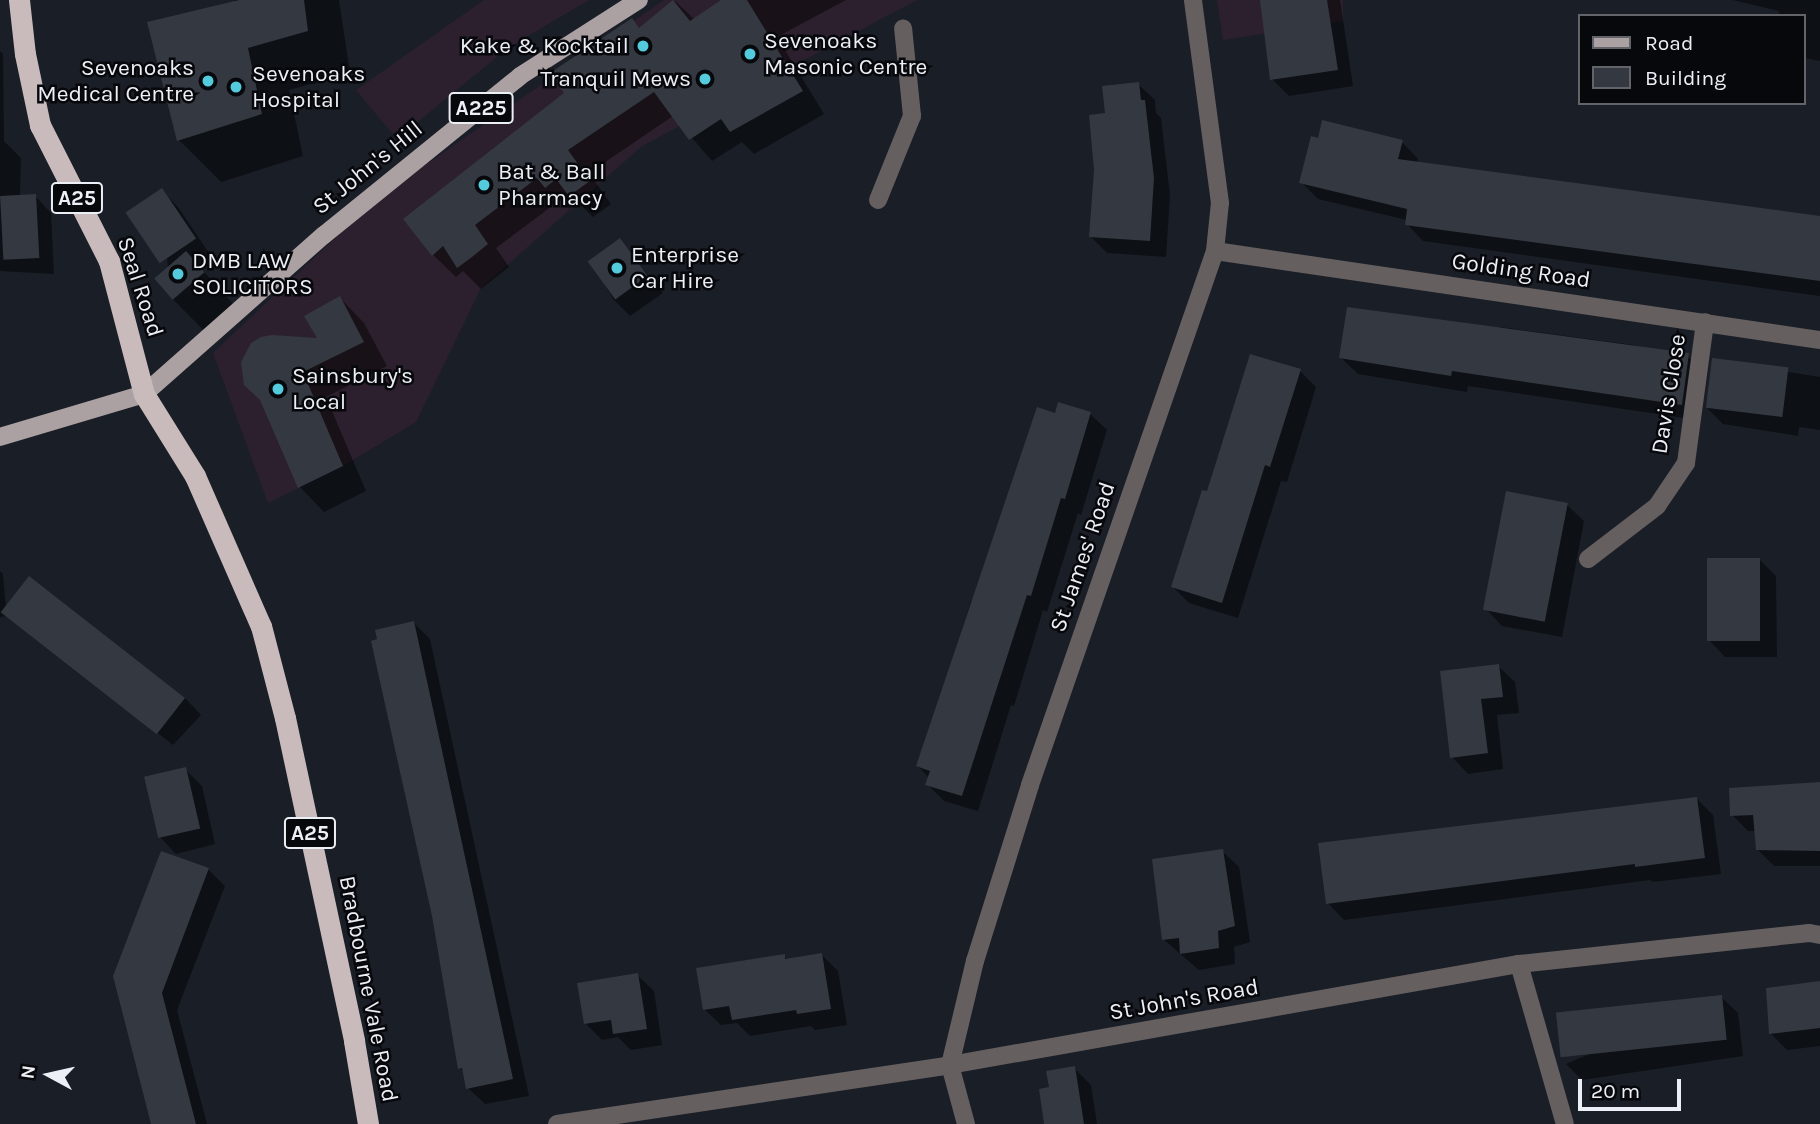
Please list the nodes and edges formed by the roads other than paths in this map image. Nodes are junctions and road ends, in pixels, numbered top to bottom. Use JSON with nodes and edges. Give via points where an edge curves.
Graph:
{"nodes":[{"id":1,"x":19,"y":0,"type":"edge"},
{"id":2,"x":639,"y":0,"type":"edge"},
{"id":3,"x":1193,"y":0,"type":"edge"},
{"id":4,"x":903,"y":27,"type":"dead end"},
{"id":5,"x":878,"y":200,"type":"dead end"},
{"id":6,"x":1215,"y":251,"type":"junction"},
{"id":7,"x":1705,"y":322,"type":"junction"},
{"id":8,"x":1820,"y":340,"type":"edge"},
{"id":9,"x":144,"y":394,"type":"junction"},
{"id":10,"x":0,"y":437,"type":"edge"},
{"id":11,"x":1588,"y":559,"type":"dead end"},
{"id":12,"x":1820,"y":935,"type":"edge"},
{"id":13,"x":1519,"y":964,"type":"junction"},
{"id":14,"x":950,"y":1065,"type":"junction"},
{"id":15,"x":368,"y":1124,"type":"edge"},
{"id":16,"x":557,"y":1124,"type":"edge"},
{"id":17,"x":966,"y":1124,"type":"edge"},
{"id":18,"x":1565,"y":1124,"type":"edge"}],
"edges":[{"from":1,"to":9,"type":"highway","name":"Seal Road","number":"A25","via":[[40,125],[109,261]]},
{"from":2,"to":9,"type":"main road","name":"St John's Hill","number":"A225","via":[[520,76],[324,235]]},
{"from":3,"to":6,"type":"street","name":"St James' Road","via":[[1220,203]]},
{"from":4,"to":5,"type":"street","via":[[912,116]]},
{"from":6,"to":7,"type":"street","name":"Golding Road"},
{"from":6,"to":14,"type":"street","name":"St James' Road","via":[[1030,785],[975,961]]},
{"from":7,"to":8,"type":"street","name":"Golding Road"},
{"from":7,"to":11,"type":"street","name":"Davis Close","via":[[1686,463],[1657,506]]},
{"from":9,"to":10,"type":"main road","number":"A225"},
{"from":9,"to":15,"type":"highway","name":"Bradbourne Vale Road","number":"A25","via":[[194,476],[261,626],[294,758]]},
{"from":12,"to":13,"type":"street","name":"St John's Road"},
{"from":13,"to":14,"type":"street","name":"St John's Road"},
{"from":13,"to":18,"type":"street"},
{"from":14,"to":16,"type":"street","name":"St John's Road"},
{"from":14,"to":17,"type":"street","name":"St James' Road"}]}
